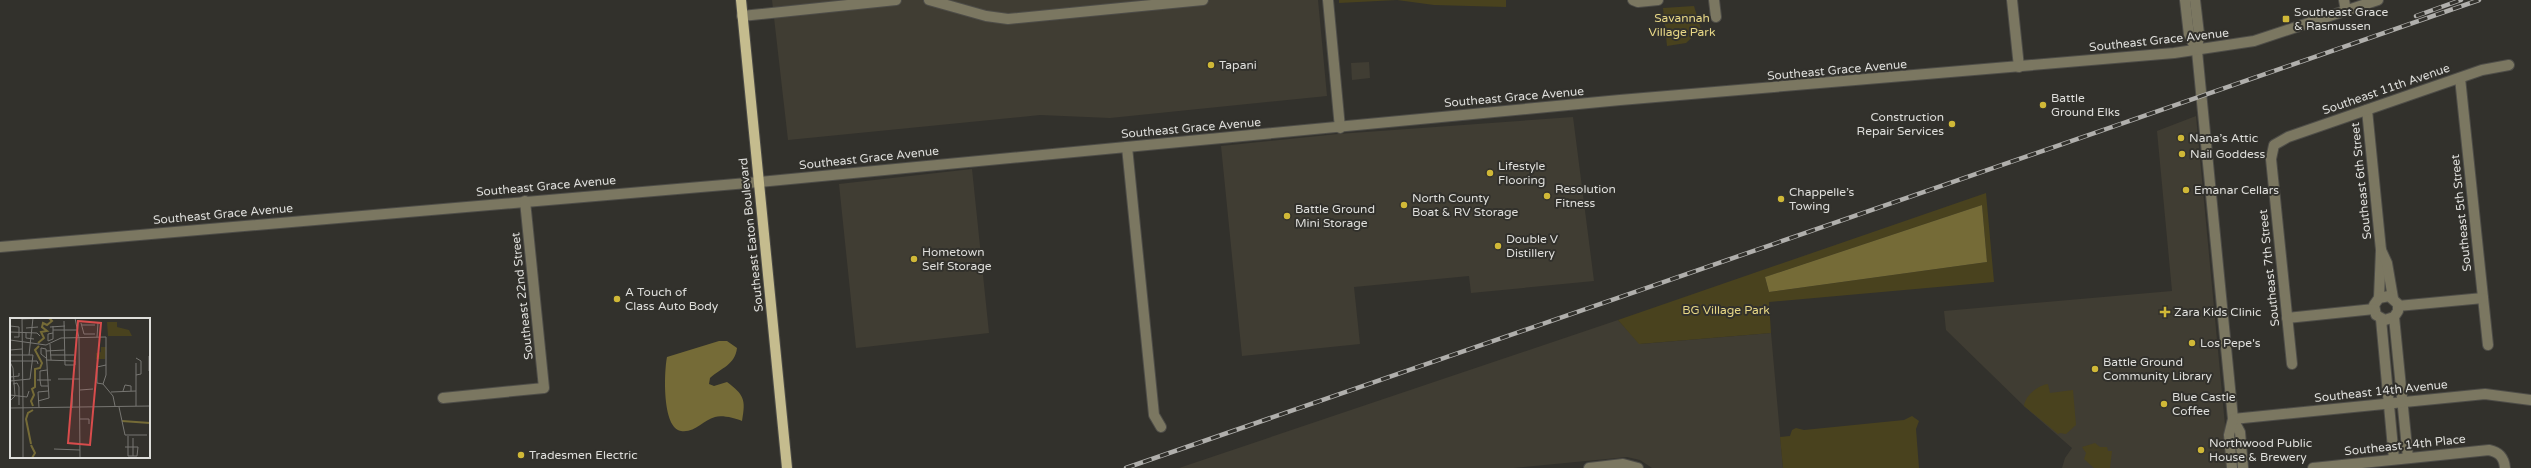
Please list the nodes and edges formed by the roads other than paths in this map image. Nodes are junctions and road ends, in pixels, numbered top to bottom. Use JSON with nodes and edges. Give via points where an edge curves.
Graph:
{"nodes":[{"id":1,"x":741,"y":0,"type":"edge"},
{"id":2,"x":896,"y":0,"type":"edge"},
{"id":3,"x":929,"y":0,"type":"edge"},
{"id":4,"x":1203,"y":0,"type":"edge"},
{"id":5,"x":1328,"y":0,"type":"edge"},
{"id":6,"x":1633,"y":0,"type":"edge"},
{"id":7,"x":1658,"y":0,"type":"edge"},
{"id":8,"x":1714,"y":0,"type":"edge"},
{"id":9,"x":2012,"y":0,"type":"edge"},
{"id":10,"x":2186,"y":0,"type":"edge"},
{"id":11,"x":2196,"y":0,"type":"edge"},
{"id":12,"x":2344,"y":0,"type":"edge"},
{"id":13,"x":2378,"y":0,"type":"edge"},
{"id":14,"x":2346,"y":11,"type":"junction"},
{"id":15,"x":742,"y":16,"type":"junction"},
{"id":16,"x":1716,"y":17,"type":"dead end"},
{"id":17,"x":2197,"y":51,"type":"junction"},
{"id":18,"x":2509,"y":65,"type":"dead end"},
{"id":19,"x":2019,"y":67,"type":"junction"},
{"id":20,"x":2460,"y":78,"type":"junction"},
{"id":21,"x":2367,"y":110,"type":"junction"},
{"id":22,"x":1340,"y":128,"type":"junction"},
{"id":23,"x":2274,"y":145,"type":"joint"},
{"id":24,"x":1127,"y":147,"type":"junction"},
{"id":25,"x":759,"y":182,"type":"junction"},
{"id":26,"x":525,"y":201,"type":"junction"},
{"id":27,"x":0,"y":247,"type":"edge"},
{"id":28,"x":2381,"y":250,"type":"junction"},
{"id":29,"x":2379,"y":298,"type":"junction"},
{"id":30,"x":2482,"y":298,"type":"junction"},
{"id":31,"x":2395,"y":302,"type":"junction"},
{"id":32,"x":2374,"y":309,"type":"junction"},
{"id":33,"x":2394,"y":317,"type":"junction"},
{"id":34,"x":2287,"y":318,"type":"junction"},
{"id":35,"x":2381,"y":319,"type":"junction"},
{"id":36,"x":2488,"y":345,"type":"dead end"},
{"id":37,"x":2292,"y":364,"type":"dead end"},
{"id":38,"x":443,"y":398,"type":"dead end"},
{"id":39,"x":2531,"y":400,"type":"edge"},
{"id":40,"x":2402,"y":403,"type":"junction"},
{"id":41,"x":2389,"y":404,"type":"junction"},
{"id":42,"x":2233,"y":420,"type":"junction"},
{"id":43,"x":1160,"y":427,"type":"dead end"},
{"id":44,"x":2408,"y":458,"type":"junction"},
{"id":45,"x":2394,"y":459,"type":"junction"},
{"id":46,"x":787,"y":468,"type":"edge"},
{"id":47,"x":1589,"y":468,"type":"edge"},
{"id":48,"x":1638,"y":468,"type":"edge"},
{"id":49,"x":2232,"y":468,"type":"edge"},
{"id":50,"x":2243,"y":468,"type":"edge"},
{"id":51,"x":2313,"y":468,"type":"edge"},
{"id":52,"x":2505,"y":468,"type":"edge"}],
"edges":[{"from":1,"to":15,"type":"main road","name":"Southeast Eaton Boulevard"},
{"from":2,"to":15,"type":"street"},
{"from":3,"to":4,"type":"street","via":[[986,16],[1008,19]]},
{"from":5,"to":22,"type":"street"},
{"from":6,"to":7,"type":"street"},
{"from":8,"to":16,"type":"street"},
{"from":9,"to":19,"type":"street"},
{"from":10,"to":17,"type":"street","via":[[2189,35]]},
{"from":11,"to":17,"type":"street","via":[[2199,34]]},
{"from":12,"to":14,"type":"street"},
{"from":13,"to":14,"type":"street","name":"Southeast Grace Avenue"},
{"from":14,"to":17,"type":"street","name":"Southeast Grace Avenue","via":[[2254,41]]},
{"from":15,"to":25,"type":"main road","name":"Southeast Eaton Boulevard"},
{"from":17,"to":19,"type":"street","name":"Southeast Grace Avenue"},
{"from":17,"to":42,"type":"street"},
{"from":18,"to":20,"type":"street","name":"Southeast 11th Avenue","via":[[2493,67]]},
{"from":19,"to":22,"type":"street","name":"Southeast Grace Avenue","via":[[1620,100]]},
{"from":20,"to":21,"type":"street","name":"Southeast 11th Avenue"},
{"from":20,"to":30,"type":"street","name":"Southeast 5th Street"},
{"from":21,"to":23,"type":"street","name":"Southeast 11th Avenue","via":[[2288,136]]},
{"from":21,"to":28,"type":"street","name":"Southeast 6th Street"},
{"from":22,"to":24,"type":"street","name":"Southeast Grace Avenue"},
{"from":23,"to":34,"type":"street","name":"Southeast 7th Street","via":[[2271,159]]},
{"from":24,"to":25,"type":"street","name":"Southeast Grace Avenue"},
{"from":24,"to":43,"type":"street","via":[[1154,415]]},
{"from":25,"to":26,"type":"street","name":"Southeast Grace Avenue"},
{"from":25,"to":46,"type":"main road","name":"Southeast Eaton Boulevard"},
{"from":26,"to":27,"type":"street","name":"Southeast Grace Avenue"},
{"from":26,"to":38,"type":"street","name":"Southeast 22nd Street","via":[[544,388]]},
{"from":28,"to":29,"type":"street","name":"Southeast 6th Street"},
{"from":28,"to":31,"type":"street","name":"Southeast 6th Street","via":[[2387,263]]},
{"from":29,"to":31,"type":"street","via":[[2385,296]]},
{"from":29,"to":32,"type":"street","name":"Southeast 6th Street"},
{"from":30,"to":31,"type":"street"},
{"from":30,"to":36,"type":"street","name":"Southeast 5th Street"},
{"from":31,"to":33,"type":"street","name":"Southeast 6th Street"},
{"from":32,"to":34,"type":"street"},
{"from":32,"to":35,"type":"street"},
{"from":33,"to":35,"type":"street"},
{"from":33,"to":40,"type":"street","name":"Southeast 6th Street"},
{"from":34,"to":37,"type":"street","name":"Southeast 7th Street"},
{"from":35,"to":41,"type":"street"},
{"from":39,"to":40,"type":"street","name":"Southeast 14th Avenue","via":[[2485,394]]},
{"from":40,"to":41,"type":"street","name":"Southeast 14th Avenue"},
{"from":40,"to":44,"type":"street","name":"Southeast 6th Street"},
{"from":41,"to":42,"type":"street","name":"Southeast 14th Avenue"},
{"from":41,"to":45,"type":"street"},
{"from":42,"to":49,"type":"street","via":[[2229,435]]},
{"from":42,"to":50,"type":"street","via":[[2240,432]]},
{"from":44,"to":45,"type":"street","name":"Southeast 14th Place"},
{"from":44,"to":52,"type":"street","name":"Southeast 14th Place","via":[[2489,450],[2503,458]]},
{"from":45,"to":51,"type":"street","name":"Southeast 14th Place"},
{"from":47,"to":48,"type":"street","via":[[1623,464]]}]}
